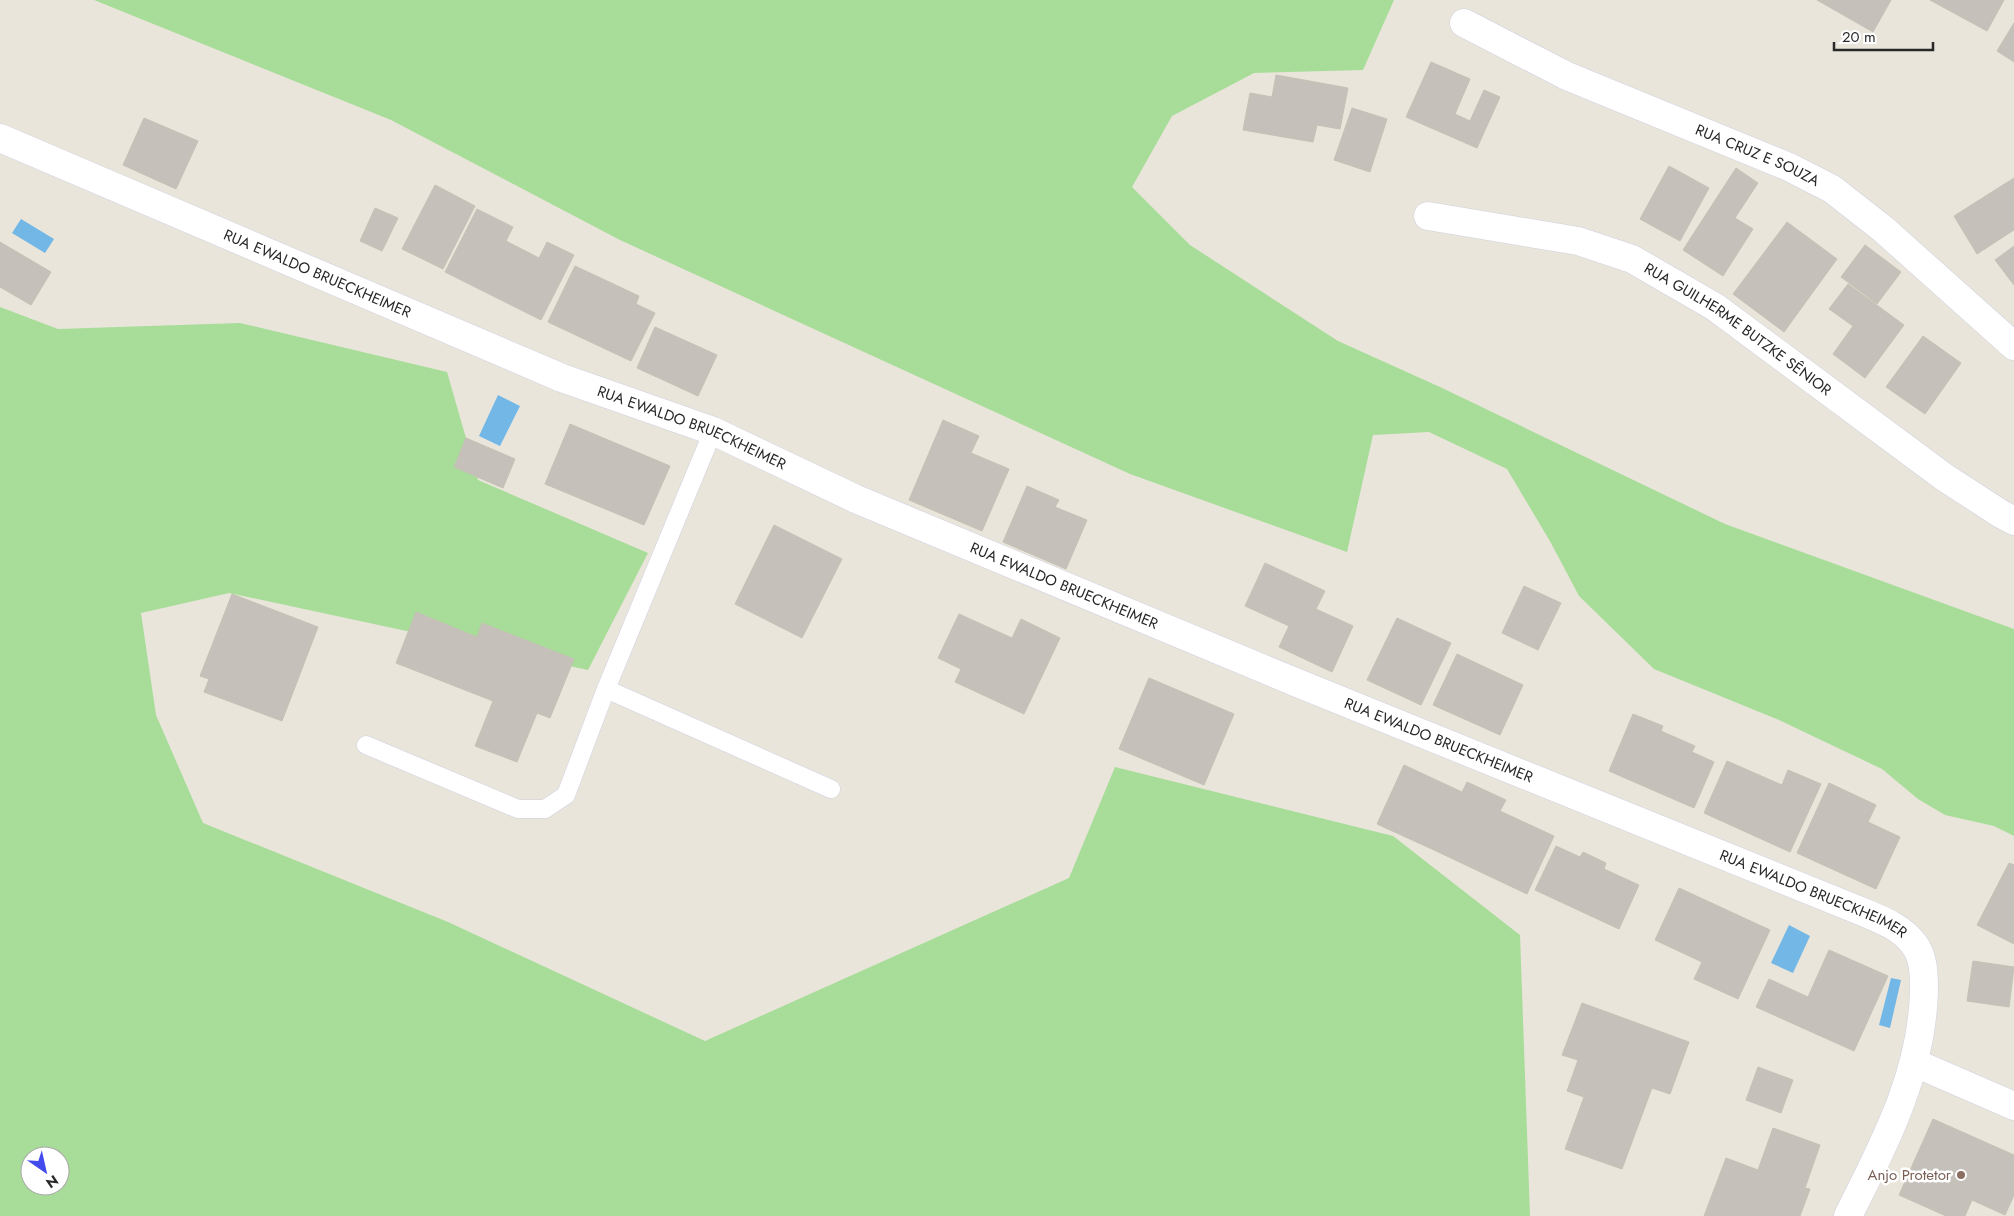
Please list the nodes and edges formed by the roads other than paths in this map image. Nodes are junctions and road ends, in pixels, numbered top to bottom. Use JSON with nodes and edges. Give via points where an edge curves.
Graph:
{"nodes":[{"id":1,"x":1464,"y":23,"type":"dead end"},
{"id":2,"x":0,"y":138,"type":"edge"},
{"id":3,"x":1428,"y":216,"type":"dead end"},
{"id":4,"x":2014,"y":346,"type":"edge"},
{"id":5,"x":713,"y":432,"type":"junction"},
{"id":6,"x":2010,"y":511,"type":"edge"},
{"id":7,"x":606,"y":689,"type":"junction"},
{"id":8,"x":366,"y":745,"type":"dead end"},
{"id":9,"x":831,"y":789,"type":"dead end"},
{"id":10,"x":1915,"y":1063,"type":"junction"},
{"id":11,"x":2014,"y":1106,"type":"edge"},
{"id":12,"x":1848,"y":1216,"type":"edge"}],
"edges":[{"from":1,"to":4,"type":"street","name":"RUA CRUZ E SOUZA","via":[[1567,76],[1790,167],[1832,189]]},
{"from":2,"to":5,"type":"street","name":"RUA EWALDO BRUECKHEIMER","via":[[562,378]]},
{"from":3,"to":6,"type":"street","name":"RUA GUILHERME BUTZKE SÊNIOR","via":[[1578,241],[1632,259],[1715,307],[1944,477]]},
{"from":5,"to":7,"type":"lane"},
{"from":5,"to":10,"type":"street","name":"RUA EWALDO BRUECKHEIMER","via":[[865,502],[1898,928],[1914,944],[1924,967],[1923,1013]]},
{"from":7,"to":8,"type":"lane","via":[[566,795],[545,809],[518,808]]},
{"from":7,"to":9,"type":"lane"},
{"from":10,"to":11,"type":"street"},
{"from":10,"to":12,"type":"street","name":"RUA EWALDO BRUECKHEIMER","via":[[1877,1158]]}]}
